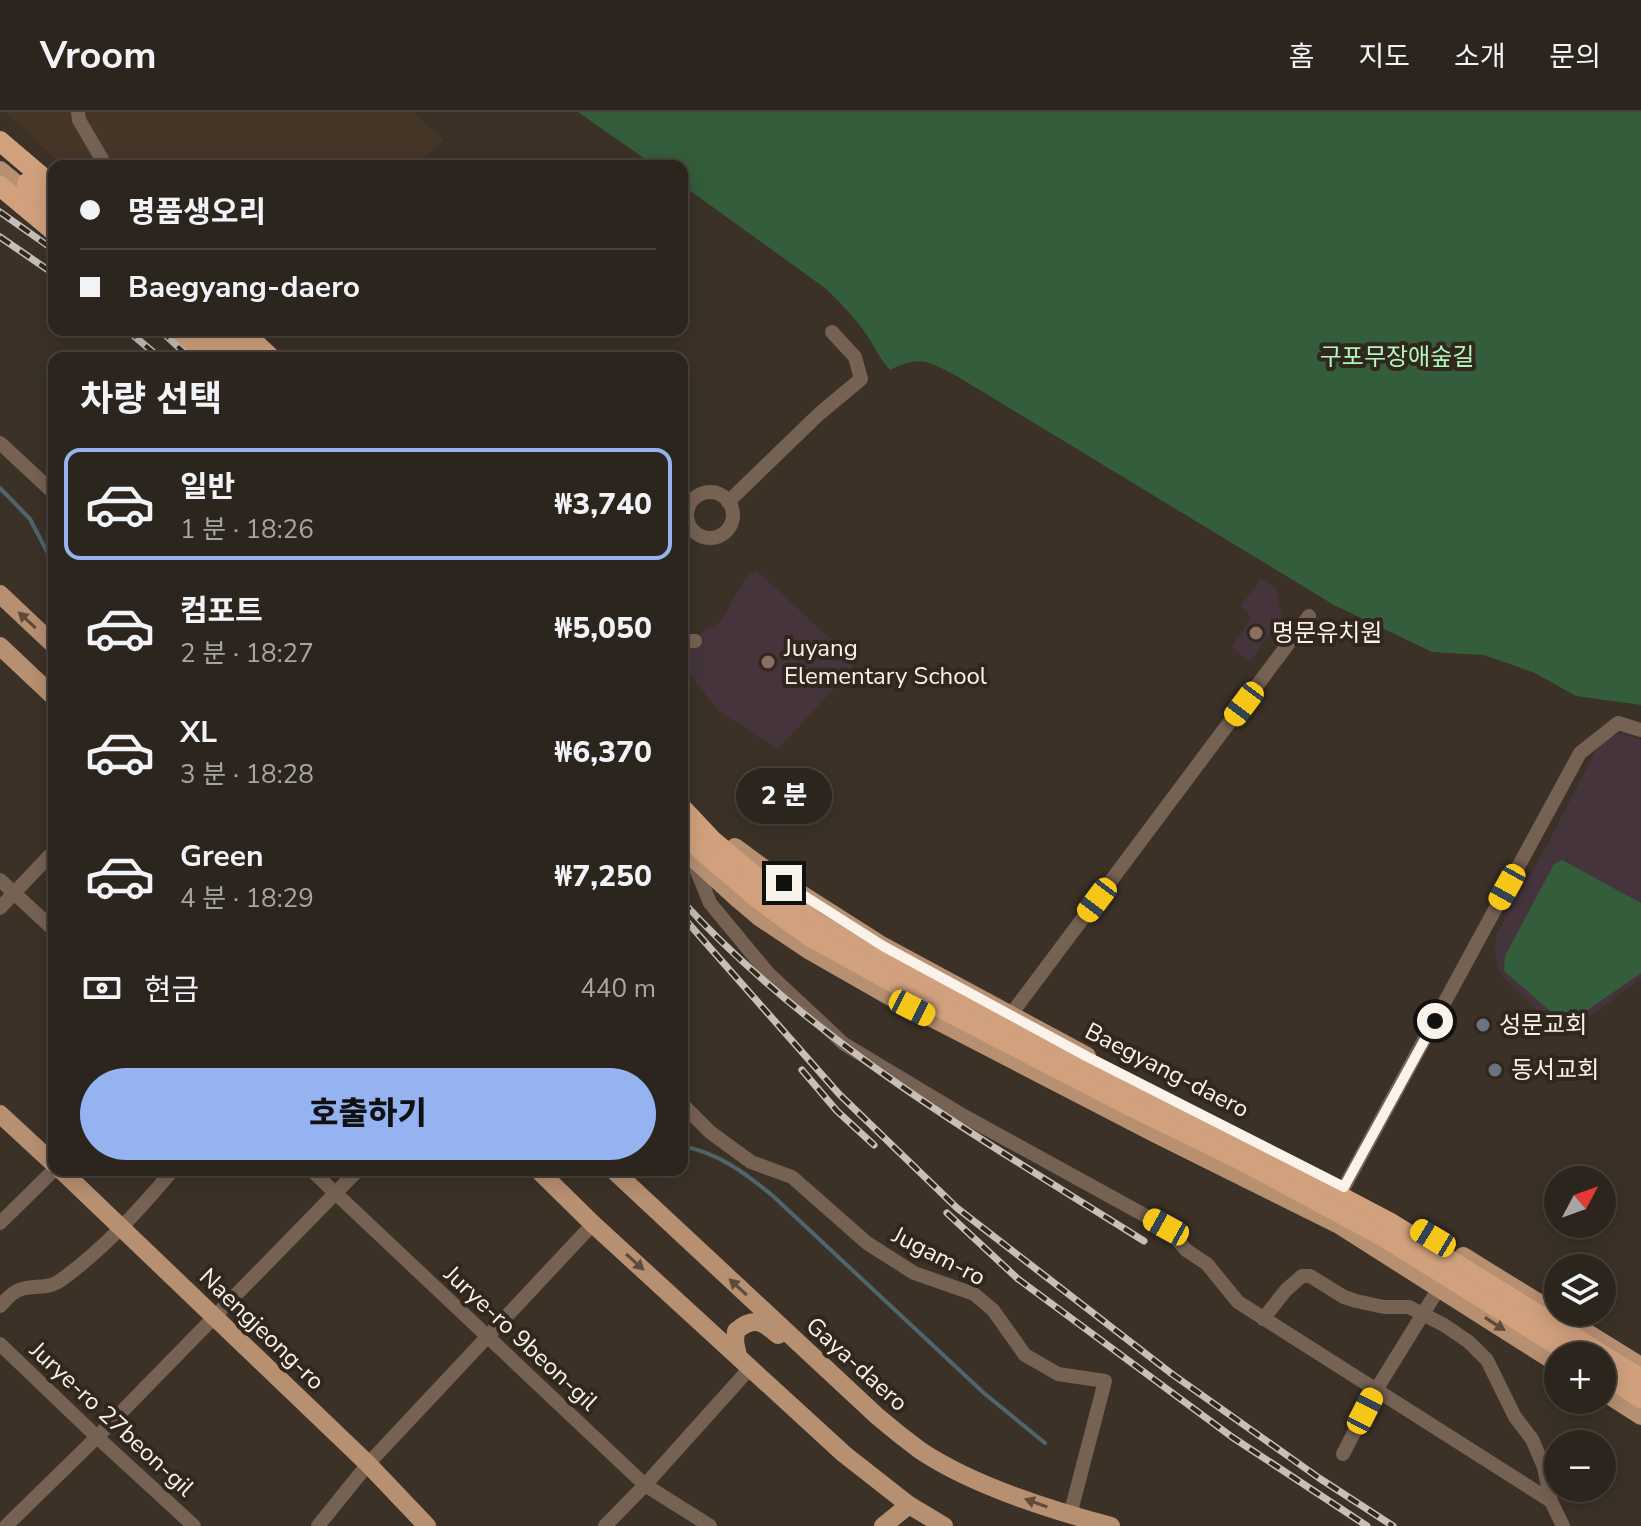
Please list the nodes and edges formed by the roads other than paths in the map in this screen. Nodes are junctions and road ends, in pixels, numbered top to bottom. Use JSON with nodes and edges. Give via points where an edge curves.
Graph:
{"nodes":[{"id":1,"x":78,"y":112,"type":"edge"},
{"id":2,"x":0,"y":125,"type":"edge"},
{"id":3,"x":0,"y":138,"type":"edge"},
{"id":4,"x":0,"y":159,"type":"edge"},
{"id":5,"x":102,"y":160,"type":"edge"},
{"id":6,"x":48,"y":166,"type":"edge"},
{"id":7,"x":0,"y":170,"type":"edge"},
{"id":8,"x":48,"y":180,"type":"edge"},
{"id":9,"x":0,"y":186,"type":"edge"},
{"id":10,"x":48,"y":200,"type":"edge"},
{"id":11,"x":48,"y":210,"type":"edge"},
{"id":12,"x":48,"y":226,"type":"edge"},
{"id":13,"x":832,"y":332,"type":"dead end"},
{"id":14,"x":182,"y":336,"type":"edge"},
{"id":15,"x":194,"y":336,"type":"edge"},
{"id":16,"x":206,"y":336,"type":"edge"},
{"id":17,"x":226,"y":336,"type":"edge"},
{"id":18,"x":240,"y":336,"type":"edge"},
{"id":19,"x":247,"y":336,"type":"edge"},
{"id":20,"x":200,"y":352,"type":"edge"},
{"id":21,"x":212,"y":352,"type":"edge"},
{"id":22,"x":223,"y":352,"type":"edge"},
{"id":23,"x":244,"y":352,"type":"edge"},
{"id":24,"x":260,"y":352,"type":"edge"},
{"id":25,"x":262,"y":352,"type":"edge"},
{"id":26,"x":0,"y":443,"type":"edge"},
{"id":27,"x":48,"y":487,"type":"edge"},
{"id":28,"x":728,"y":502,"type":"junction"},
{"id":29,"x":688,"y":509,"type":"edge"},
{"id":30,"x":688,"y":535,"type":"edge"},
{"id":31,"x":0,"y":594,"type":"edge"},
{"id":32,"x":1309,"y":616,"type":"dead end"},
{"id":33,"x":48,"y":639,"type":"edge"},
{"id":34,"x":0,"y":646,"type":"edge"},
{"id":35,"x":48,"y":691,"type":"edge"},
{"id":36,"x":1641,"y":730,"type":"edge"},
{"id":37,"x":688,"y":806,"type":"edge"},
{"id":38,"x":688,"y":814,"type":"edge"},
{"id":39,"x":688,"y":836,"type":"edge"},
{"id":40,"x":688,"y":854,"type":"edge"},
{"id":41,"x":688,"y":855,"type":"edge"},
{"id":42,"x":48,"y":857,"type":"edge"},
{"id":43,"x":0,"y":880,"type":"edge"},
{"id":44,"x":14,"y":893,"type":"junction"},
{"id":45,"x":0,"y":908,"type":"edge"},
{"id":46,"x":48,"y":924,"type":"edge"},
{"id":47,"x":1010,"y":1015,"type":"junction"},
{"id":48,"x":986,"y":1046,"type":"junction"},
{"id":49,"x":688,"y":1110,"type":"edge"},
{"id":50,"x":0,"y":1114,"type":"edge"},
{"id":51,"x":48,"y":1161,"type":"edge"},
{"id":52,"x":48,"y":1173,"type":"edge"},
{"id":53,"x":67,"y":1176,"type":"edge"},
{"id":54,"x":168,"y":1176,"type":"edge"},
{"id":55,"x":318,"y":1176,"type":"edge"},
{"id":56,"x":353,"y":1176,"type":"edge"},
{"id":57,"x":544,"y":1176,"type":"edge"},
{"id":58,"x":619,"y":1176,"type":"edge"},
{"id":59,"x":1344,"y":1187,"type":"junction"},
{"id":60,"x":337,"y":1194,"type":"junction"},
{"id":61,"x":1327,"y":1219,"type":"junction"},
{"id":62,"x":0,"y":1223,"type":"edge"},
{"id":63,"x":593,"y":1224,"type":"junction"},
{"id":64,"x":121,"y":1227,"type":"junction"},
{"id":65,"x":1439,"y":1288,"type":"junction"},
{"id":66,"x":0,"y":1306,"type":"edge"},
{"id":67,"x":1423,"y":1314,"type":"junction"},
{"id":68,"x":215,"y":1317,"type":"junction"},
{"id":69,"x":1263,"y":1319,"type":"junction"},
{"id":70,"x":489,"y":1337,"type":"junction"},
{"id":71,"x":1553,"y":1342,"type":"edge"},
{"id":72,"x":0,"y":1344,"type":"edge"},
{"id":73,"x":1544,"y":1355,"type":"edge"},
{"id":74,"x":745,"y":1361,"type":"junction"},
{"id":75,"x":1641,"y":1366,"type":"edge"},
{"id":76,"x":834,"y":1377,"type":"junction"},
{"id":77,"x":1641,"y":1379,"type":"edge"},
{"id":78,"x":1616,"y":1382,"type":"edge"},
{"id":79,"x":1376,"y":1390,"type":"junction"},
{"id":80,"x":1641,"y":1398,"type":"edge"},
{"id":81,"x":1616,"y":1400,"type":"edge"},
{"id":82,"x":1641,"y":1416,"type":"edge"},
{"id":83,"x":97,"y":1437,"type":"junction"},
{"id":84,"x":1343,"y":1454,"type":"dead end"},
{"id":85,"x":368,"y":1464,"type":"junction"},
{"id":86,"x":1544,"y":1467,"type":"edge"},
{"id":87,"x":645,"y":1485,"type":"junction"},
{"id":88,"x":1544,"y":1497,"type":"edge"},
{"id":89,"x":1551,"y":1502,"type":"edge"},
{"id":90,"x":909,"y":1505,"type":"junction"},
{"id":91,"x":1070,"y":1515,"type":"junction"},
{"id":92,"x":332,"y":1520,"type":"edge"},
{"id":93,"x":6,"y":1526,"type":"edge"},
{"id":94,"x":194,"y":1526,"type":"edge"},
{"id":95,"x":318,"y":1526,"type":"edge"},
{"id":96,"x":427,"y":1526,"type":"edge"},
{"id":97,"x":605,"y":1526,"type":"edge"},
{"id":98,"x":710,"y":1526,"type":"edge"},
{"id":99,"x":883,"y":1526,"type":"edge"},
{"id":100,"x":944,"y":1526,"type":"edge"},
{"id":101,"x":1111,"y":1526,"type":"edge"},
{"id":102,"x":1563,"y":1526,"type":"edge"}],
"edges":[{"from":1,"to":5,"type":"street"},
{"from":2,"to":6,"type":"highway"},
{"from":3,"to":8,"type":"highway"},
{"from":4,"to":10,"type":"highway"},
{"from":7,"to":11,"type":"main road"},
{"from":9,"to":12,"type":"highway"},
{"from":13,"to":28,"type":"street","via":[[855,357],[861,379]]},
{"from":14,"to":20,"type":"highway"},
{"from":15,"to":21,"type":"main road"},
{"from":16,"to":22,"type":"highway"},
{"from":17,"to":23,"type":"highway"},
{"from":18,"to":24,"type":"main road"},
{"from":19,"to":25,"type":"highway"},
{"from":26,"to":27,"type":"street"},
{"from":28,"to":29,"type":"street","via":[[708,492]]},
{"from":28,"to":30,"type":"street","via":[[732,521],[725,533],[711,538]]},
{"from":33,"to":31,"type":"main road","one_way":true},
{"from":32,"to":47,"type":"street"},
{"from":34,"to":35,"type":"main road"},
{"from":36,"to":59,"type":"street","via":[[1618,723],[1580,753]]},
{"from":37,"to":47,"type":"main road","name":"Baegyang-daero","via":[[784,883],[883,946]]},
{"from":38,"to":77,"type":"highway","via":[[713,841],[814,921],[1389,1222]]},
{"from":39,"to":71,"type":"highway","via":[[809,936],[1384,1237]]},
{"from":40,"to":48,"type":"main road","via":[[759,917],[810,951]]},
{"from":41,"to":69,"type":"street","via":[[710,903],[768,973],[844,1044],[1166,1227],[1238,1302]]},
{"from":42,"to":44,"type":"street"},
{"from":43,"to":44,"type":"street"},
{"from":44,"to":45,"type":"street"},
{"from":44,"to":46,"type":"street"},
{"from":47,"to":48,"type":"street"},
{"from":47,"to":59,"type":"main road","name":"Baegyang-daero"},
{"from":48,"to":61,"type":"main road"},
{"from":49,"to":91,"type":"street","name":"Jugam-ro","via":[[751,1162],[792,1177],[867,1243],[914,1273],[974,1294],[993,1310],[1025,1355],[1058,1374],[1105,1381]]},
{"from":50,"to":51,"type":"main road"},
{"from":52,"to":62,"type":"street"},
{"from":53,"to":64,"type":"main road","name":"Naengjeong-ro"},
{"from":54,"to":64,"type":"street"},
{"from":55,"to":60,"type":"street","name":"Jurye-ro 9beon-gil"},
{"from":56,"to":60,"type":"street"},
{"from":57,"to":63,"type":"main road"},
{"from":76,"to":58,"type":"main road","name":"Gaya-daero","one_way":true},
{"from":59,"to":61,"type":"street"},
{"from":59,"to":75,"type":"main road","name":"Baegyang-daero"},
{"from":60,"to":68,"type":"street"},
{"from":60,"to":70,"type":"street","name":"Jurye-ro 9beon-gil"},
{"from":61,"to":65,"type":"main road"},
{"from":63,"to":70,"type":"street"},
{"from":63,"to":74,"type":"main road","one_way":true},
{"from":64,"to":66,"type":"street","via":[[61,1280],[20,1289]]},
{"from":64,"to":68,"type":"main road","name":"Naengjeong-ro"},
{"from":65,"to":67,"type":"street"},
{"from":65,"to":73,"type":"main road","one_way":true},
{"from":67,"to":69,"type":"street","via":[[1409,1307],[1356,1301],[1302,1276]]},
{"from":67,"to":79,"type":"street"},
{"from":67,"to":86,"type":"street","via":[[1469,1342],[1487,1360]]},
{"from":68,"to":83,"type":"street"},
{"from":68,"to":85,"type":"main road","name":"Naengjeong-ro"},
{"from":69,"to":79,"type":"street"},
{"from":70,"to":85,"type":"street"},
{"from":70,"to":87,"type":"street","name":"Jurye-ro 9beon-gil"},
{"from":72,"to":83,"type":"street","name":"Jurye-ro 27beon-gil"},
{"from":74,"to":76,"type":"main road","via":[[735,1342],[736,1331],[755,1321]]},
{"from":74,"to":87,"type":"street"},
{"from":74,"to":90,"type":"main road","via":[[844,1454]]},
{"from":91,"to":76,"type":"main road","name":"Gaya-daero","one_way":true,"via":[[970,1478],[921,1451]]},
{"from":78,"to":80,"type":"highway"},
{"from":79,"to":84,"type":"street"},
{"from":79,"to":88,"type":"street"},
{"from":81,"to":82,"type":"main road"},
{"from":83,"to":93,"type":"street"},
{"from":83,"to":94,"type":"street","name":"Jurye-ro 27beon-gil"},
{"from":85,"to":92,"type":"street"},
{"from":85,"to":96,"type":"main road","name":"Naengjeong-ro"},
{"from":87,"to":97,"type":"street"},
{"from":87,"to":98,"type":"street","name":"Jurye-ro 9beon-gil"},
{"from":89,"to":102,"type":"street"},
{"from":90,"to":99,"type":"main road"},
{"from":90,"to":100,"type":"main road"},
{"from":91,"to":101,"type":"main road","name":"Gaya-daero"},
{"from":92,"to":95,"type":"street"}]}
